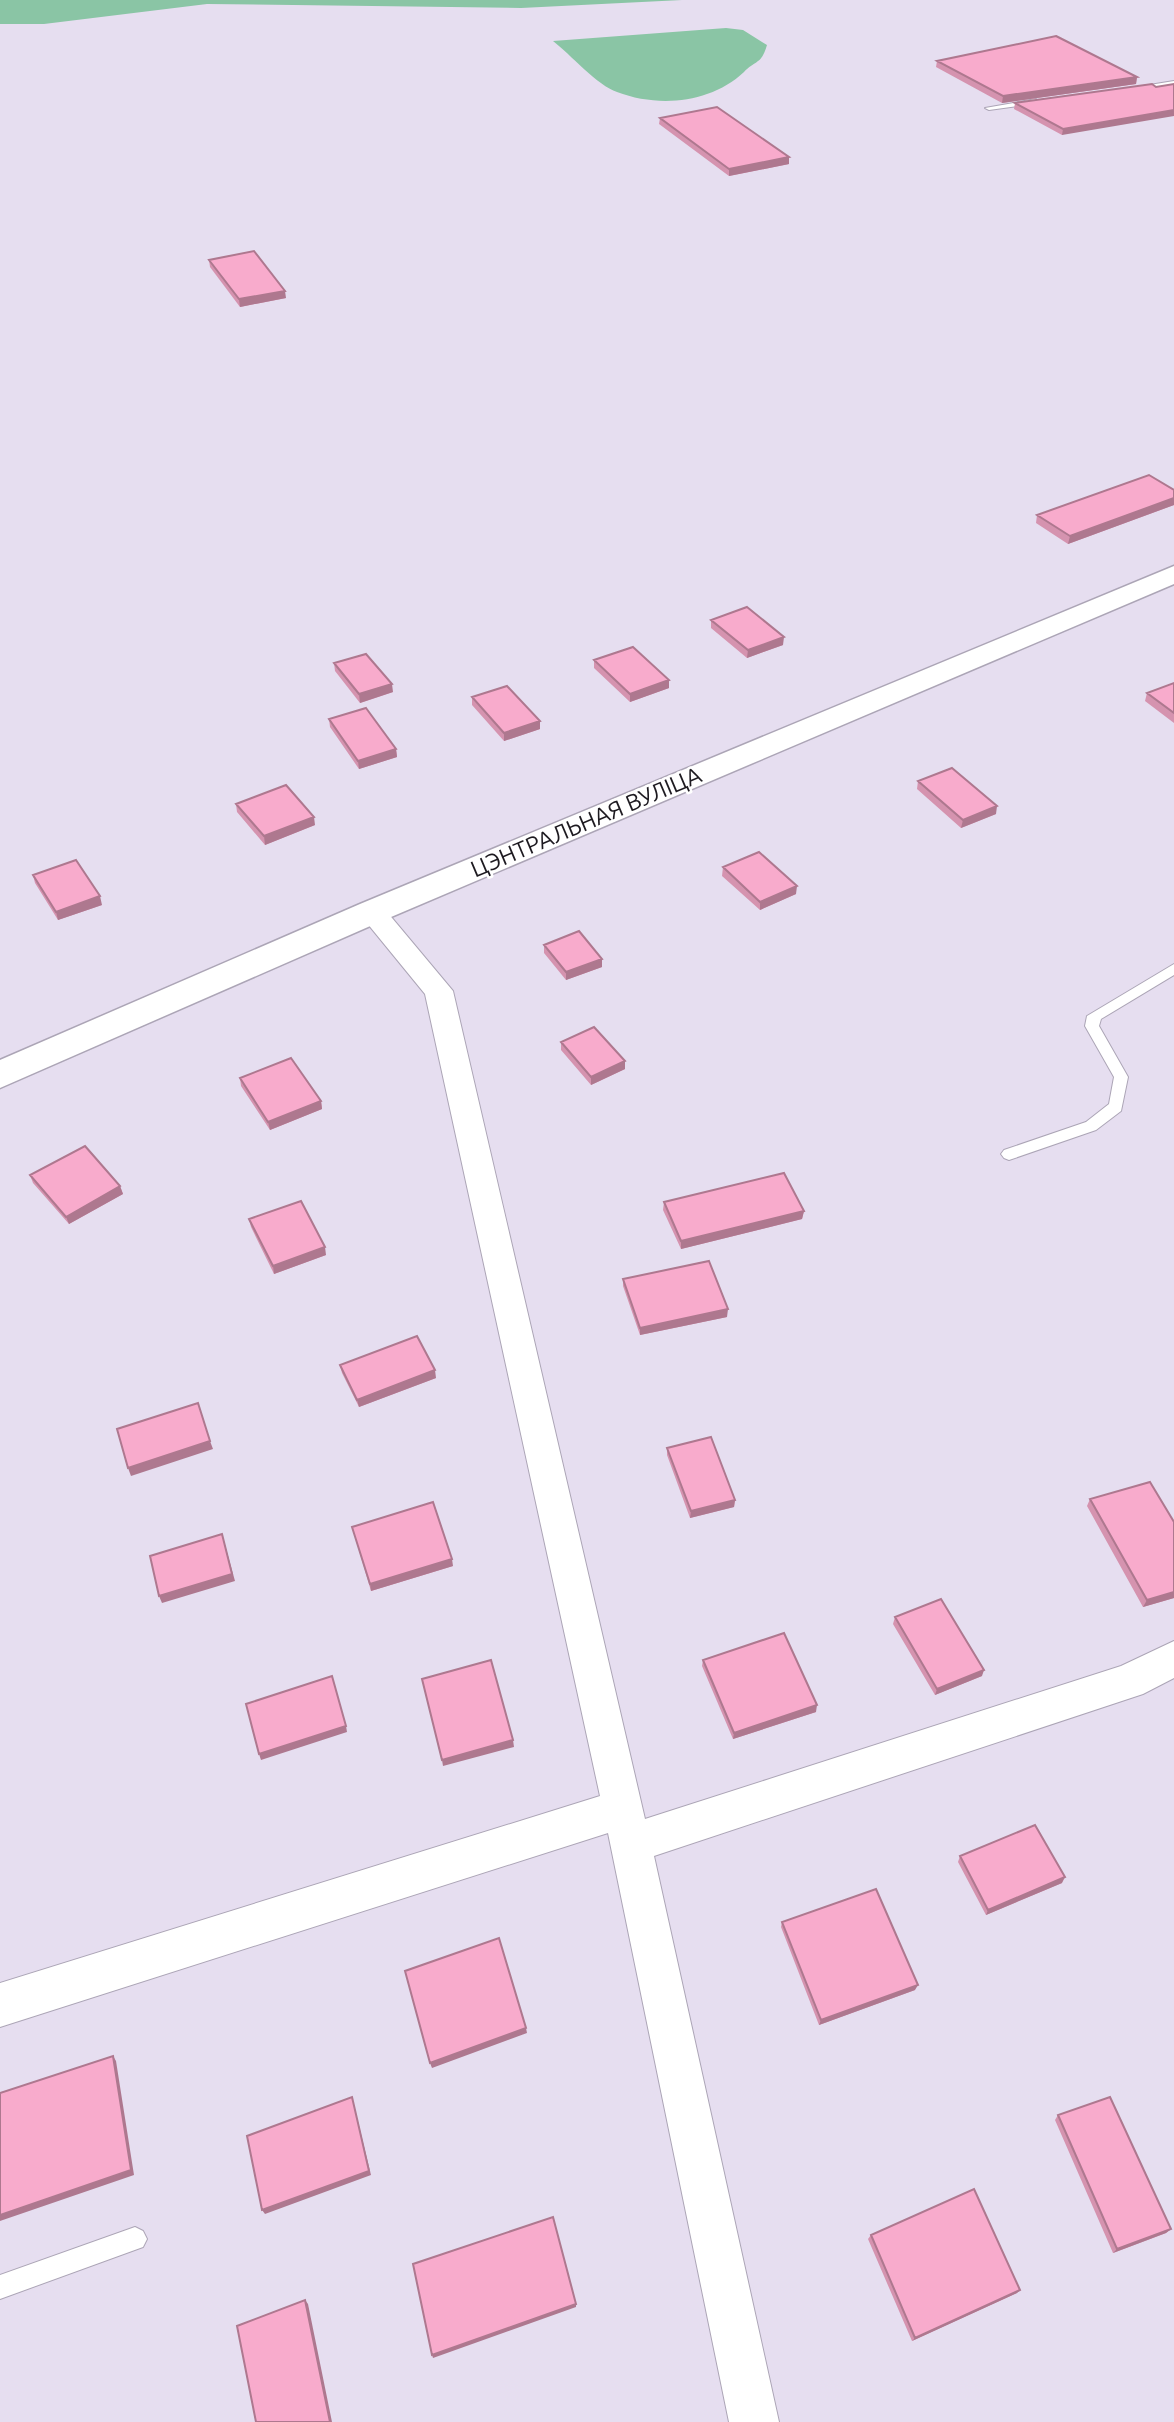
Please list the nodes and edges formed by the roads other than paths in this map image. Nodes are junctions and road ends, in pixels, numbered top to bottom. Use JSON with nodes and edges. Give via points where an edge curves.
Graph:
{"nodes":[{"id":1,"x":1174,"y":83,"type":"edge"},
{"id":2,"x":1121,"y":90,"type":"edge"},
{"id":3,"x":1042,"y":101,"type":"edge"},
{"id":4,"x":989,"y":108,"type":"dead end"},
{"id":5,"x":1174,"y":574,"type":"edge"},
{"id":6,"x":372,"y":912,"type":"junction"},
{"id":7,"x":1174,"y":969,"type":"edge"},
{"id":8,"x":0,"y":1075,"type":"edge"},
{"id":9,"x":1009,"y":1154,"type":"dead end"},
{"id":10,"x":1174,"y":1659,"type":"edge"},
{"id":11,"x":626,"y":1826,"type":"junction"},
{"id":12,"x":0,"y":2005,"type":"edge"},
{"id":13,"x":135,"y":2239,"type":"dead end"},
{"id":14,"x":0,"y":2287,"type":"edge"},
{"id":15,"x":754,"y":2422,"type":"edge"}],
"edges":[{"from":1,"to":2,"type":"lane"},
{"from":3,"to":4,"type":"lane"},
{"from":5,"to":6,"type":"street","name":"ЦЭНТРАЛЬНАЯ ВУЛІЦА"},
{"from":6,"to":8,"type":"street","name":"ЦЭНТРАЛЬНАЯ ВУЛІЦА"},
{"from":6,"to":11,"type":"street","via":[[439,991]]},
{"from":7,"to":9,"type":"lane","via":[[1094,1016],[1091,1026],[1121,1077],[1116,1107],[1091,1126]]},
{"from":10,"to":11,"type":"street","via":[[1129,1681]]},
{"from":11,"to":12,"type":"street"},
{"from":11,"to":15,"type":"street"},
{"from":13,"to":14,"type":"lane"}]}
